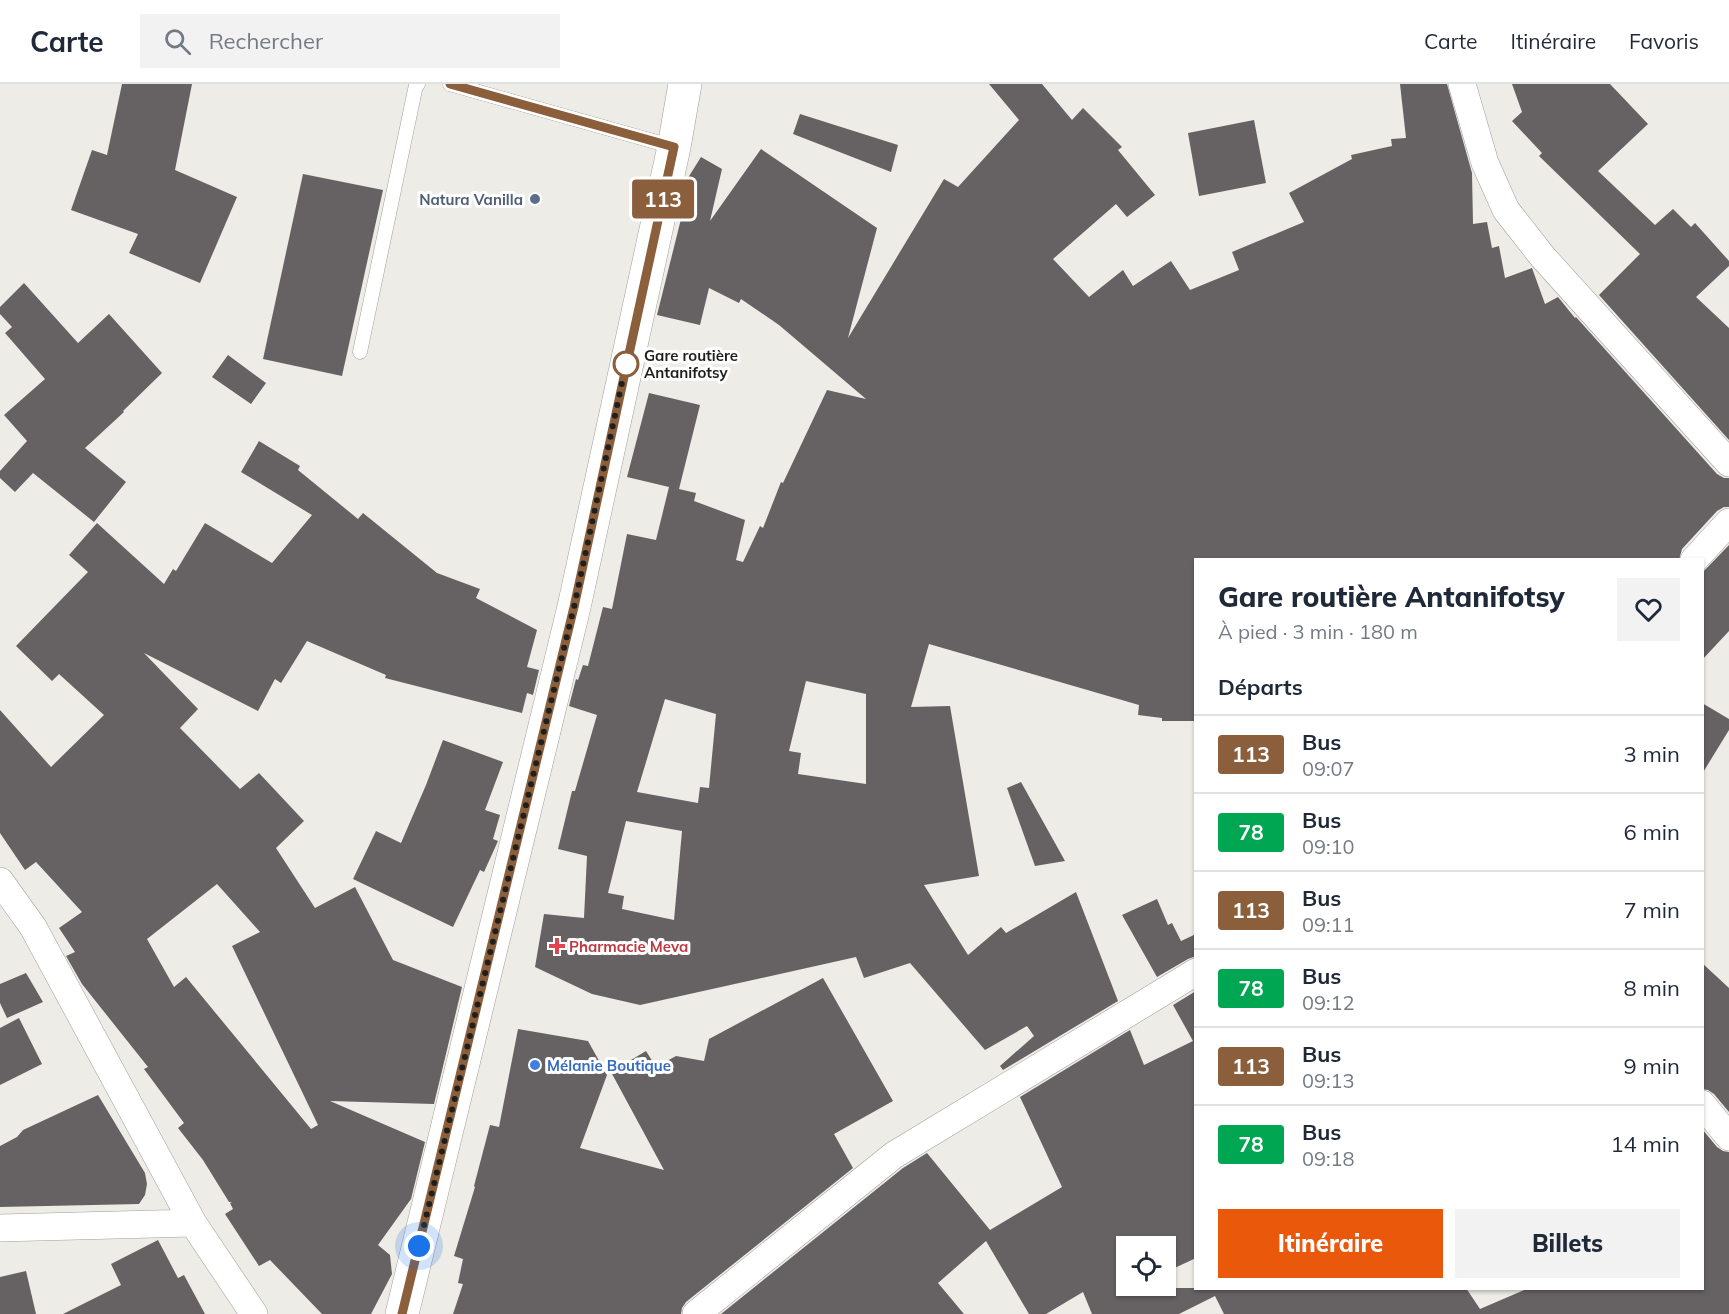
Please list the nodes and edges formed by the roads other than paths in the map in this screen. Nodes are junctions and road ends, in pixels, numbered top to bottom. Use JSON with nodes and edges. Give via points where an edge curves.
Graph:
{"nodes":[{"id":1,"x":418,"y":84,"type":"edge"},
{"id":2,"x":450,"y":84,"type":"edge"},
{"id":3,"x":685,"y":84,"type":"edge"},
{"id":4,"x":1462,"y":84,"type":"edge"},
{"id":5,"x":674,"y":147,"type":"junction"},
{"id":6,"x":360,"y":351,"type":"dead end"},
{"id":7,"x":1729,"y":463,"type":"edge"},
{"id":8,"x":1729,"y":522,"type":"edge"},
{"id":9,"x":1696,"y":558,"type":"edge"},
{"id":10,"x":0,"y":881,"type":"edge"},
{"id":11,"x":1194,"y":973,"type":"edge"},
{"id":12,"x":1704,"y":1106,"type":"edge"},
{"id":13,"x":1729,"y":1137,"type":"edge"},
{"id":14,"x":193,"y":1223,"type":"junction"},
{"id":15,"x":0,"y":1228,"type":"edge"},
{"id":16,"x":254,"y":1314,"type":"edge"},
{"id":17,"x":402,"y":1314,"type":"edge"},
{"id":18,"x":696,"y":1314,"type":"edge"}],
"edges":[{"from":1,"to":6,"type":"lane"},
{"from":2,"to":5,"type":"lane"},
{"from":3,"to":5,"type":"main road"},
{"from":4,"to":7,"type":"street","via":[[1485,163],[1506,210],[1542,256]]},
{"from":5,"to":17,"type":"main road","via":[[574,607]]},
{"from":8,"to":9,"type":"street"},
{"from":10,"to":14,"type":"street","via":[[33,927]]},
{"from":11,"to":18,"type":"street","via":[[894,1155]]},
{"from":12,"to":13,"type":"street"},
{"from":14,"to":15,"type":"street"},
{"from":14,"to":16,"type":"street"}]}
